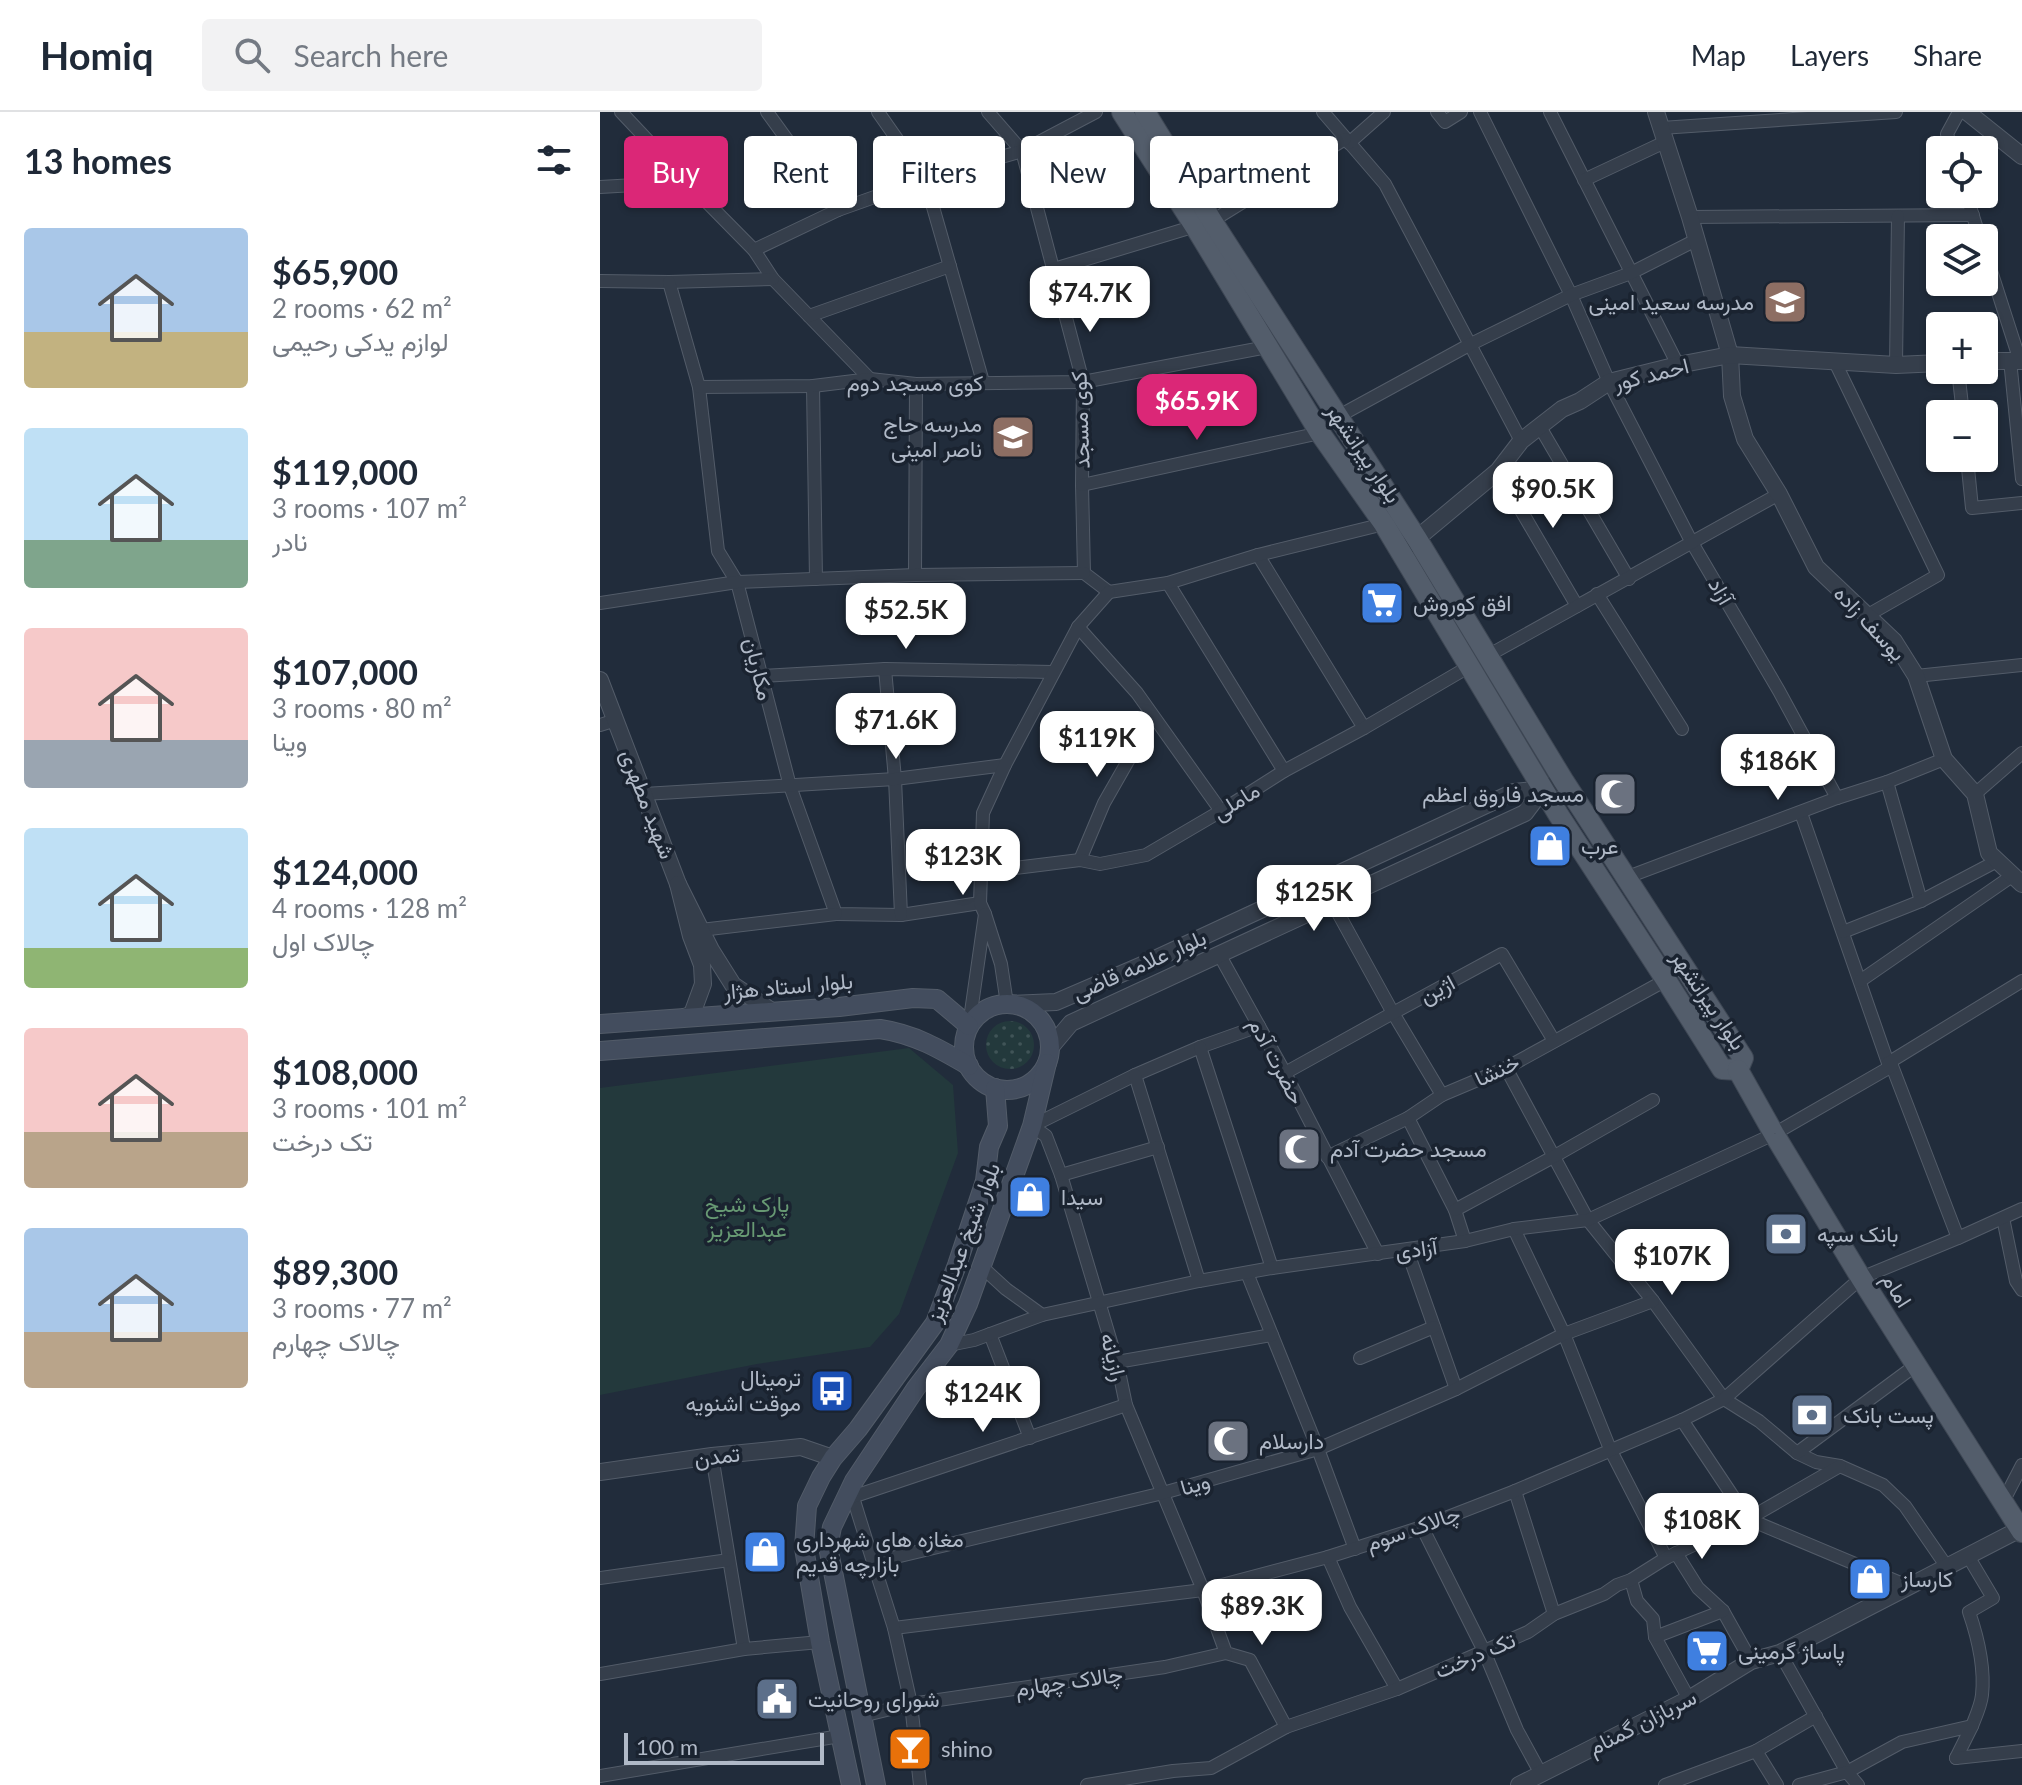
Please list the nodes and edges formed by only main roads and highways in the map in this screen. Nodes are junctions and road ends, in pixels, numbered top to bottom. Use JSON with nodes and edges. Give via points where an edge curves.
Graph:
{"nodes":[{"id":1,"x":1122,"y":112,"type":"edge"},
{"id":2,"x":1145,"y":112,"type":"edge"},
{"id":3,"x":1204,"y":224,"type":"junction"},
{"id":4,"x":1409,"y":545,"type":"junction"},
{"id":5,"x":773,"y":1012,"type":"junction"},
{"id":6,"x":600,"y":1024,"type":"edge"},
{"id":7,"x":969,"y":1026,"type":"junction"},
{"id":8,"x":776,"y":1037,"type":"junction"},
{"id":9,"x":600,"y":1051,"type":"edge"},
{"id":10,"x":1049,"y":1056,"type":"junction"},
{"id":11,"x":969,"y":1066,"type":"junction"},
{"id":12,"x":1738,"y":1070,"type":"junction"},
{"id":13,"x":995,"y":1088,"type":"junction"},
{"id":14,"x":833,"y":1458,"type":"junction"},
{"id":15,"x":864,"y":1468,"type":"junction"},
{"id":16,"x":2021,"y":1530,"type":"edge"},
{"id":17,"x":851,"y":1785,"type":"edge"},
{"id":18,"x":876,"y":1785,"type":"edge"}],
"edges":[{"from":1,"to":3,"type":"main road","name":"بلوار پیرانشهر"},
{"from":2,"to":3,"type":"main road","name":"بلوار پیرانشهر"},
{"from":3,"to":4,"type":"main road","name":"بلوار پیرانشهر","via":[[1339,416]]},
{"from":3,"to":4,"type":"main road","name":"بلوار پیرانشهر","via":[[1267,347],[1320,433],[1384,524]]},
{"from":4,"to":12,"type":"main road","name":"بلوار پیرانشهر","via":[[1489,655],[1563,780],[1743,1058]]},
{"from":4,"to":12,"type":"main road","name":"بلوار پیرانشهر","via":[[1470,666],[1543,789],[1722,1069]]},
{"from":5,"to":6,"type":"main road","name":"بلوار استاد هژار"},
{"from":5,"to":7,"type":"main road","name":"بلوار استاد هژار","via":[[937,999]]},
{"from":5,"to":8,"type":"main road"},
{"from":7,"to":10,"type":"main road","via":[[986,1009],[1021,1006],[1043,1022]]},
{"from":7,"to":11,"type":"main road","via":[[964,1046]]},
{"from":8,"to":9,"type":"main road"},
{"from":8,"to":11,"type":"main road","via":[[896,1031],[933,1044]]},
{"from":10,"to":13,"type":"main road","via":[[1031,1082],[1020,1088]]},
{"from":10,"to":15,"type":"main road","name":"بلوار شیخ عبدالعزیز","via":[[1032,1126],[968,1304],[949,1345]]},
{"from":11,"to":13,"type":"main road"},
{"from":12,"to":16,"type":"main road","name":"امام","via":[[1861,1278]]},
{"from":13,"to":14,"type":"main road","name":"بلوار شیخ عبدالعزیز","via":[[998,1126],[985,1181],[935,1323]]},
{"from":14,"to":15,"type":"main road"},
{"from":14,"to":17,"type":"main road","name":"بلوار شیخ عبدالعزیز","via":[[807,1506],[804,1548]]},
{"from":15,"to":18,"type":"main road","name":"بلوار شیخ عبدالعزیز","via":[[832,1527],[828,1547]]}]}
